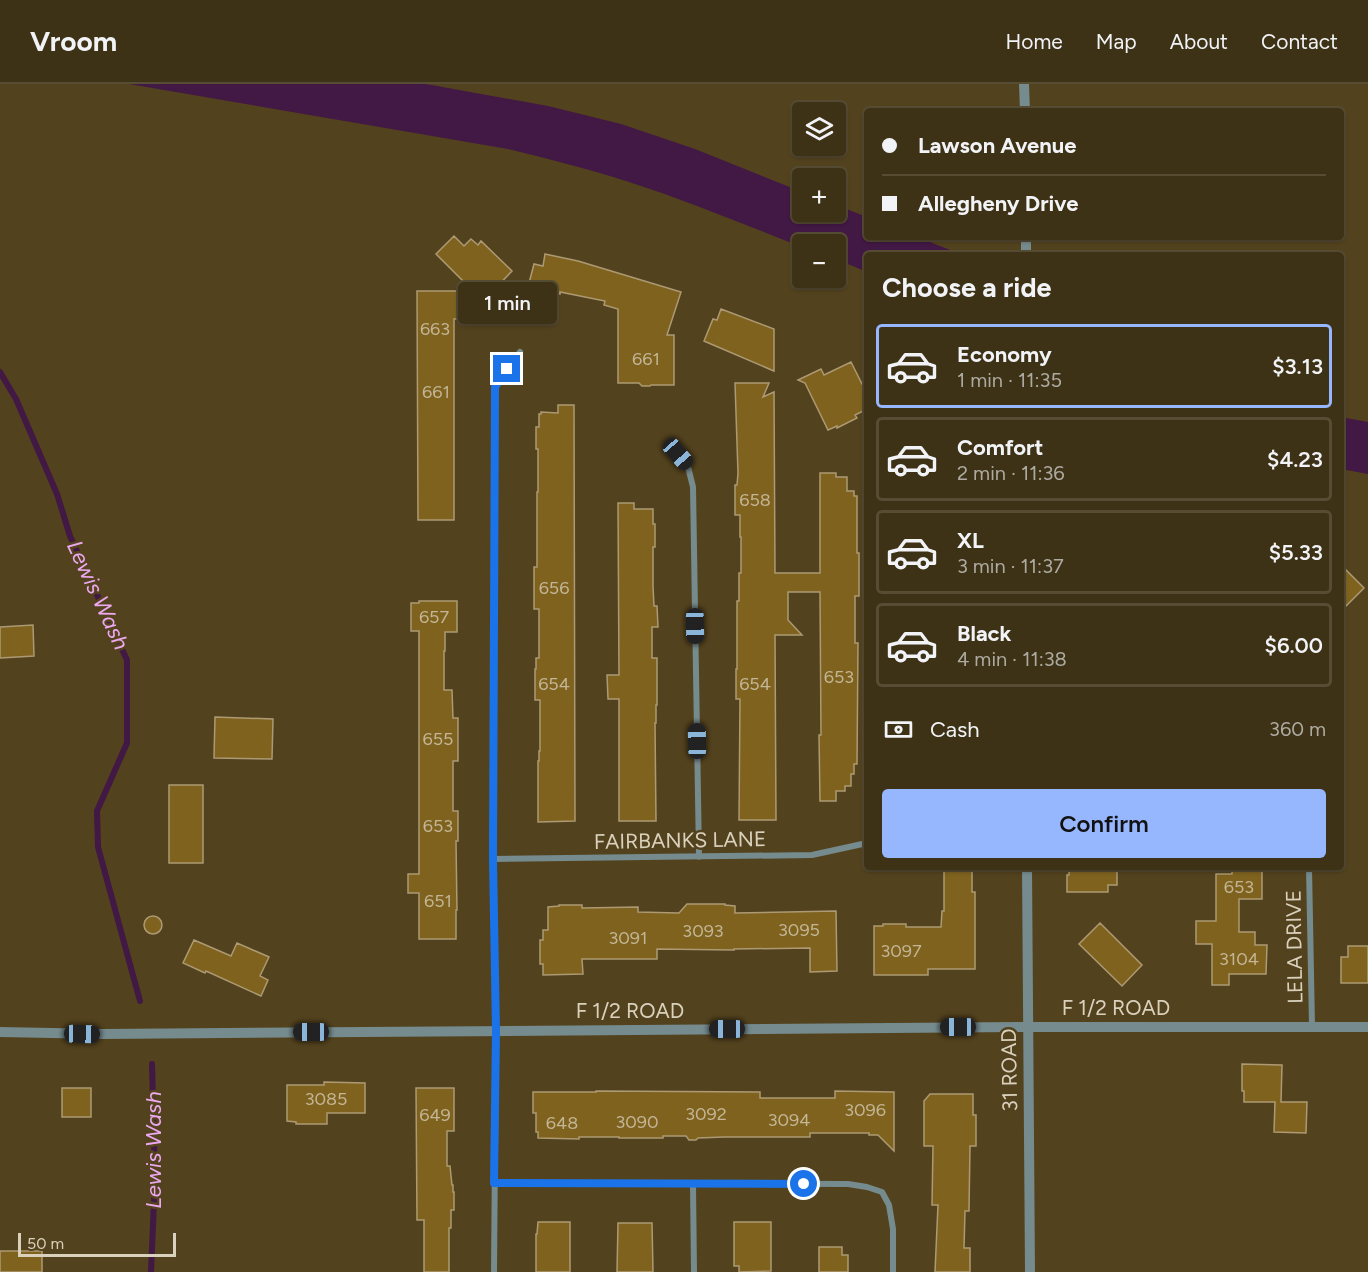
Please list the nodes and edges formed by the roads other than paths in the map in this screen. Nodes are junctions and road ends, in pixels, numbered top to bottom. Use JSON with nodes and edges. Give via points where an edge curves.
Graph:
{"nodes":[{"id":1,"x":1024,"y":84,"type":"edge"},
{"id":2,"x":1024,"y":108,"type":"edge"},
{"id":3,"x":520,"y":352,"type":"dead end"},
{"id":4,"x":670,"y":444,"type":"dead end"},
{"id":5,"x":864,"y":844,"type":"edge"},
{"id":6,"x":699,"y":857,"type":"junction"},
{"id":7,"x":493,"y":859,"type":"junction"},
{"id":8,"x":1027,"y":870,"type":"edge"},
{"id":9,"x":1309,"y":870,"type":"edge"},
{"id":10,"x":1312,"y":1026,"type":"junction"},
{"id":11,"x":1028,"y":1027,"type":"junction"},
{"id":12,"x":1368,"y":1027,"type":"edge"},
{"id":13,"x":496,"y":1031,"type":"junction"},
{"id":14,"x":0,"y":1032,"type":"edge"},
{"id":15,"x":494,"y":1183,"type":"junction"},
{"id":16,"x":693,"y":1184,"type":"junction"},
{"id":17,"x":494,"y":1272,"type":"edge"},
{"id":18,"x":694,"y":1272,"type":"edge"},
{"id":19,"x":893,"y":1272,"type":"edge"},
{"id":20,"x":1030,"y":1272,"type":"edge"}],
"edges":[{"from":1,"to":2,"type":"street"},
{"from":3,"to":7,"type":"street","via":[[495,387]]},
{"from":4,"to":6,"type":"street","via":[[687,463],[693,487]]},
{"from":5,"to":6,"type":"street","name":"FAIRBANKS LANE","via":[[812,855]]},
{"from":6,"to":7,"type":"street","name":"FAIRBANKS LANE"},
{"from":7,"to":13,"type":"street"},
{"from":8,"to":11,"type":"street","name":"31 ROAD"},
{"from":9,"to":10,"type":"street","name":"LELA DRIVE"},
{"from":10,"to":11,"type":"street","name":"F 1/2 ROAD"},
{"from":10,"to":12,"type":"street","name":"F 1/2 ROAD"},
{"from":11,"to":13,"type":"street","name":"F 1/2 ROAD"},
{"from":11,"to":20,"type":"street","name":"31 ROAD"},
{"from":13,"to":14,"type":"street","name":"F 1/2 ROAD"},
{"from":13,"to":15,"type":"street"},
{"from":15,"to":16,"type":"street"},
{"from":15,"to":17,"type":"street"},
{"from":16,"to":18,"type":"street"},
{"from":16,"to":19,"type":"street","via":[[848,1184],[882,1192],[889,1205],[893,1229]]}]}
